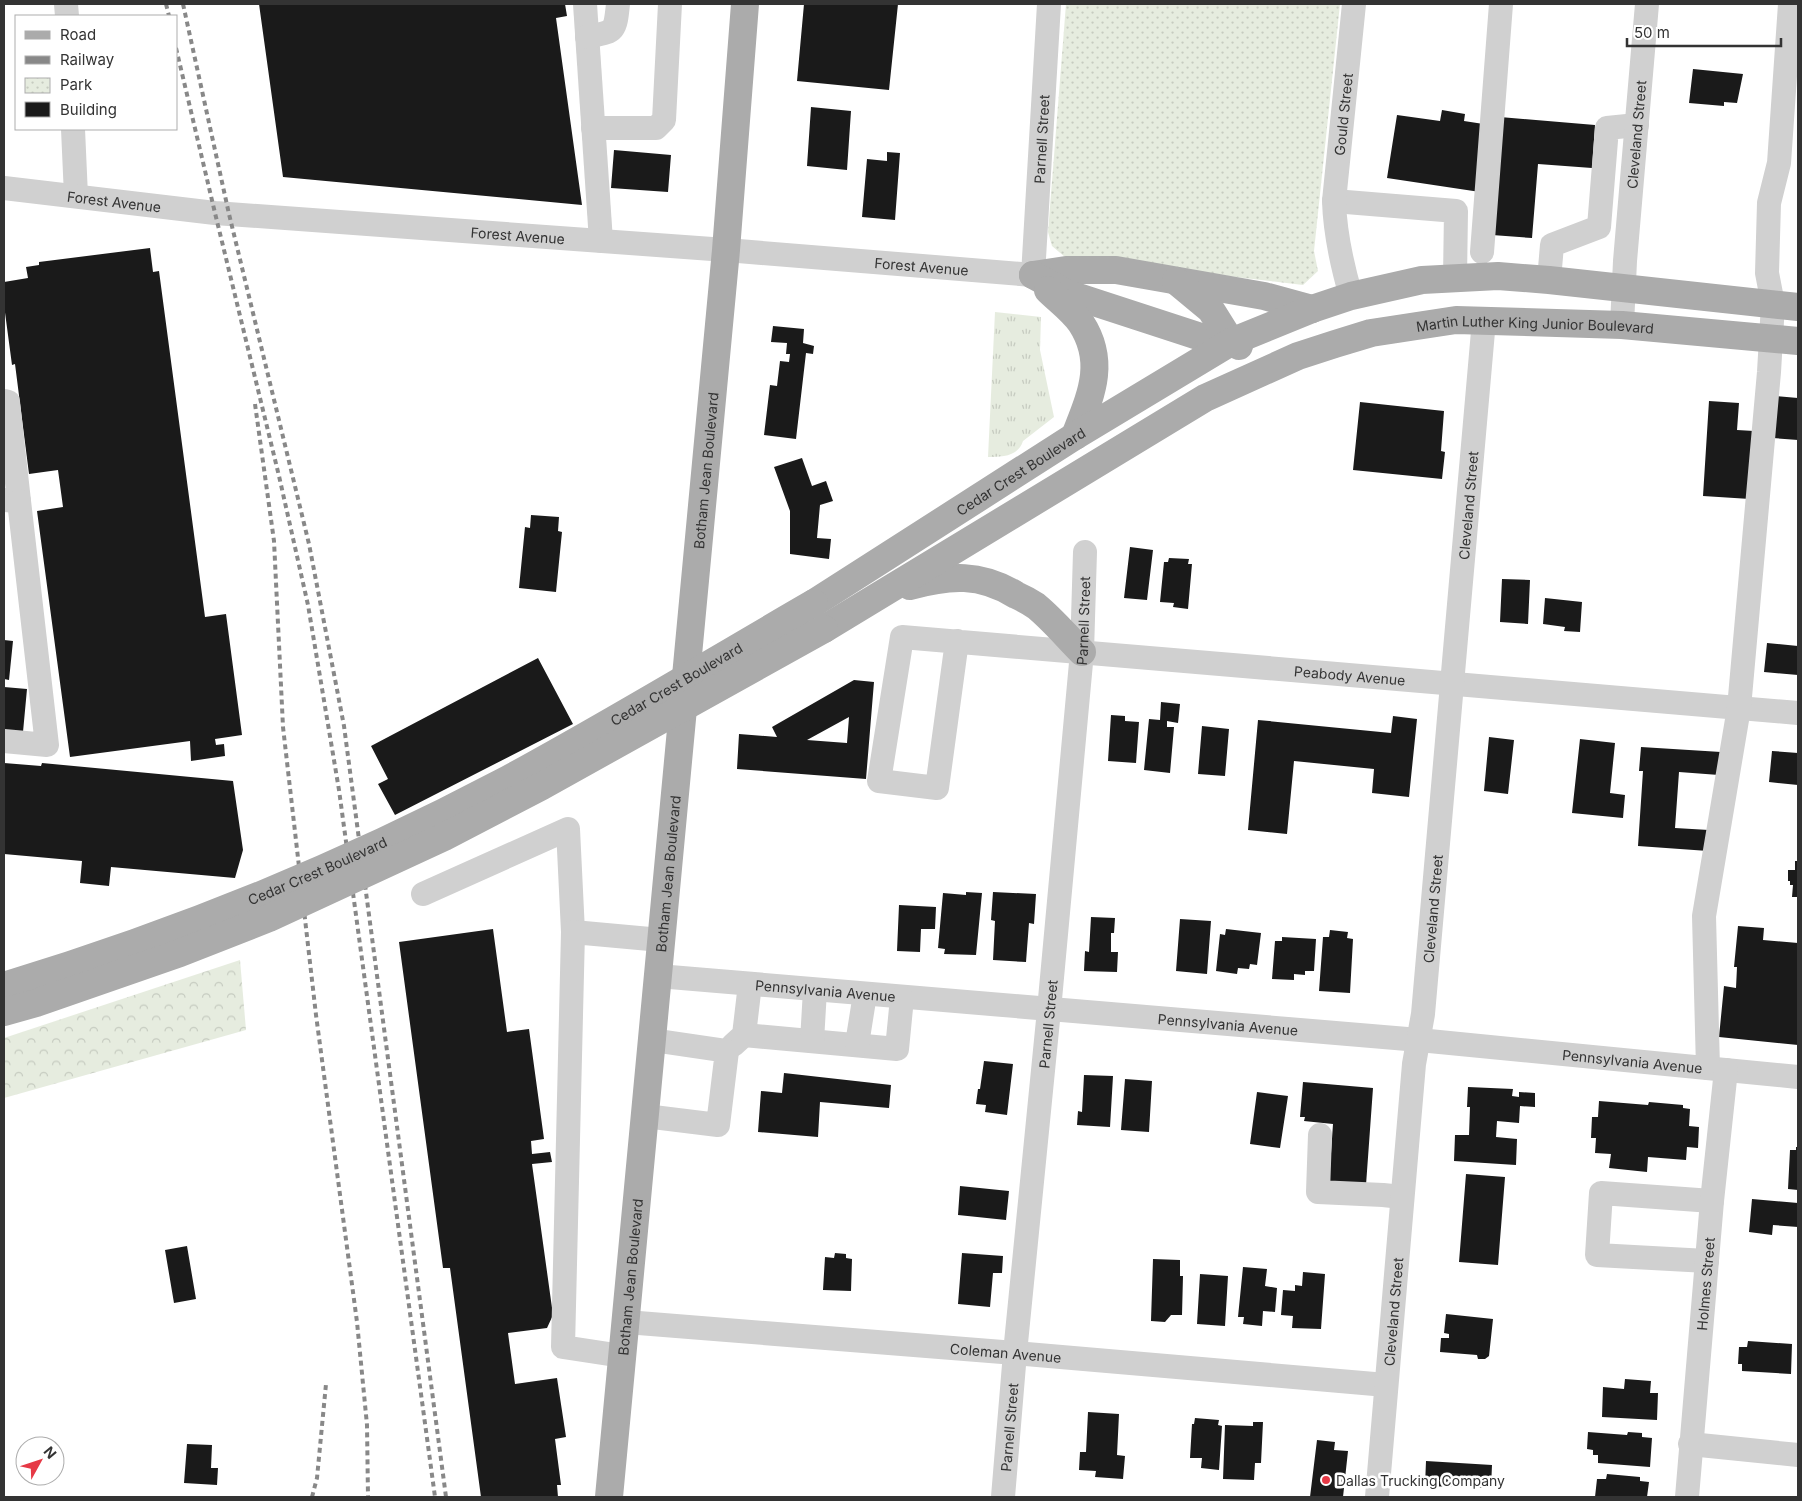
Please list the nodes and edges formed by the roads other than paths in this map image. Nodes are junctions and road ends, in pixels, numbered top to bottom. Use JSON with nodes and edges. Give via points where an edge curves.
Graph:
{"nodes":[{"id":1,"x":585,"y":4,"type":"edge"},
{"id":2,"x":618,"y":4,"type":"edge"},
{"id":3,"x":670,"y":4,"type":"edge"},
{"id":4,"x":745,"y":4,"type":"edge"},
{"id":5,"x":1049,"y":4,"type":"edge"},
{"id":6,"x":1354,"y":4,"type":"edge"},
{"id":7,"x":1501,"y":4,"type":"edge"},
{"id":8,"x":1648,"y":4,"type":"edge"},
{"id":9,"x":1790,"y":4,"type":"edge"},
{"id":10,"x":587,"y":37,"type":"junction"},
{"id":11,"x":1637,"y":126,"type":"junction"},
{"id":12,"x":593,"y":128,"type":"junction"},
{"id":13,"x":73,"y":130,"type":"edge"},
{"id":14,"x":4,"y":188,"type":"edge"},
{"id":15,"x":76,"y":196,"type":"junction"},
{"id":16,"x":1334,"y":201,"type":"junction"},
{"id":17,"x":1599,"y":227,"type":"junction"},
{"id":18,"x":1628,"y":230,"type":"junction"},
{"id":19,"x":601,"y":241,"type":"junction"},
{"id":20,"x":726,"y":250,"type":"junction"},
{"id":21,"x":1482,"y":252,"type":"dead end"},
{"id":22,"x":1033,"y":275,"type":"junction"},
{"id":23,"x":1455,"y":278,"type":"junction"},
{"id":24,"x":1172,"y":279,"type":"junction"},
{"id":25,"x":1549,"y":280,"type":"junction"},
{"id":26,"x":1624,"y":288,"type":"junction"},
{"id":27,"x":1351,"y":296,"type":"junction"},
{"id":28,"x":1785,"y":305,"type":"edge"},
{"id":29,"x":1312,"y":309,"type":"junction"},
{"id":30,"x":1484,"y":320,"type":"junction"},
{"id":31,"x":1622,"y":325,"type":"junction"},
{"id":32,"x":1771,"y":338,"type":"junction"},
{"id":33,"x":1798,"y":341,"type":"edge"},
{"id":34,"x":1231,"y":342,"type":"junction"},
{"id":35,"x":1277,"y":364,"type":"junction"},
{"id":36,"x":5,"y":395,"type":"edge"},
{"id":37,"x":1205,"y":398,"type":"junction"},
{"id":38,"x":1075,"y":436,"type":"junction"},
{"id":39,"x":11,"y":500,"type":"edge"},
{"id":40,"x":1085,"y":552,"type":"dead end"},
{"id":41,"x":886,"y":592,"type":"junction"},
{"id":42,"x":957,"y":641,"type":"junction"},
{"id":43,"x":1082,"y":652,"type":"junction"},
{"id":44,"x":1452,"y":684,"type":"junction"},
{"id":45,"x":1739,"y":708,"type":"junction"},
{"id":46,"x":1798,"y":713,"type":"edge"},
{"id":47,"x":4,"y":741,"type":"edge"},
{"id":48,"x":423,"y":894,"type":"dead end"},
{"id":49,"x":573,"y":932,"type":"junction"},
{"id":50,"x":661,"y":940,"type":"junction"},
{"id":51,"x":658,"y":976,"type":"junction"},
{"id":52,"x":750,"y":984,"type":"junction"},
{"id":53,"x":4,"y":986,"type":"edge"},
{"id":54,"x":815,"y":990,"type":"junction"},
{"id":55,"x":865,"y":994,"type":"junction"},
{"id":56,"x":902,"y":998,"type":"junction"},
{"id":57,"x":1049,"y":1010,"type":"junction"},
{"id":58,"x":4,"y":1012,"type":"edge"},
{"id":59,"x":744,"y":1035,"type":"junction"},
{"id":60,"x":652,"y":1040,"type":"junction"},
{"id":61,"x":1419,"y":1040,"type":"junction"},
{"id":62,"x":812,"y":1041,"type":"junction"},
{"id":63,"x":857,"y":1044,"type":"junction"},
{"id":64,"x":727,"y":1051,"type":"junction"},
{"id":65,"x":1717,"y":1069,"type":"junction"},
{"id":66,"x":1798,"y":1077,"type":"edge"},
{"id":67,"x":645,"y":1116,"type":"junction"},
{"id":68,"x":1320,"y":1135,"type":"dead end"},
{"id":69,"x":1402,"y":1197,"type":"junction"},
{"id":70,"x":1712,"y":1201,"type":"junction"},
{"id":71,"x":1707,"y":1261,"type":"junction"},
{"id":72,"x":626,"y":1322,"type":"junction"},
{"id":73,"x":1014,"y":1352,"type":"junction"},
{"id":74,"x":622,"y":1356,"type":"junction"},
{"id":75,"x":1386,"y":1385,"type":"junction"},
{"id":76,"x":1690,"y":1444,"type":"junction"},
{"id":77,"x":1798,"y":1455,"type":"edge"},
{"id":78,"x":609,"y":1497,"type":"edge"},
{"id":79,"x":1003,"y":1497,"type":"edge"},
{"id":80,"x":1377,"y":1497,"type":"edge"},
{"id":81,"x":1687,"y":1497,"type":"edge"}],
"edges":[{"from":1,"to":10,"type":"street"},
{"from":2,"to":10,"type":"street","via":[[614,28],[607,33]]},
{"from":3,"to":12,"type":"street","via":[[664,120],[656,128]]},
{"from":4,"to":20,"type":"main road","name":"Botham Jean Boulevard"},
{"from":5,"to":22,"type":"street","name":"Parnell Street"},
{"from":6,"to":16,"type":"street","name":"Gould Street"},
{"from":7,"to":21,"type":"street"},
{"from":8,"to":11,"type":"street","name":"Cleveland Street"},
{"from":9,"to":28,"type":"street","name":"Holmes Street","via":[[1779,163],[1769,203],[1767,273]]},
{"from":10,"to":12,"type":"street"},
{"from":11,"to":17,"type":"street","via":[[1607,128]]},
{"from":11,"to":18,"type":"street","name":"Cleveland Street"},
{"from":12,"to":19,"type":"street"},
{"from":13,"to":15,"type":"street"},
{"from":14,"to":15,"type":"street","name":"Forest Avenue"},
{"from":15,"to":19,"type":"street","name":"Forest Avenue","via":[[222,213]]},
{"from":16,"to":23,"type":"street","via":[[1456,211]]},
{"from":16,"to":27,"type":"street","name":"Gould Street","via":[[1341,262]]},
{"from":17,"to":18,"type":"street"},
{"from":17,"to":25,"type":"street","via":[[1552,245]]},
{"from":18,"to":26,"type":"street","name":"Cleveland Street"},
{"from":19,"to":20,"type":"street","name":"Forest Avenue"},
{"from":20,"to":22,"type":"street","name":"Forest Avenue"},
{"from":20,"to":50,"type":"main road","name":"Botham Jean Boulevard"},
{"from":22,"to":24,"type":"main road","via":[[1066,270],[1116,270]]},
{"from":22,"to":34,"type":"main road","via":[[1075,296],[1204,338]]},
{"from":22,"to":38,"type":"main road","via":[[1080,322],[1090,344],[1095,367],[1093,390]]},
{"from":23,"to":25,"type":"main road","via":[[1498,276]]},
{"from":23,"to":27,"type":"main road","via":[[1422,280]]},
{"from":24,"to":29,"type":"main road","via":[[1264,296]]},
{"from":24,"to":34,"type":"main road","via":[[1211,310]]},
{"from":25,"to":26,"type":"main road"},
{"from":26,"to":28,"type":"main road"},
{"from":26,"to":31,"type":"street","name":"Cleveland Street"},
{"from":27,"to":29,"type":"main road"},
{"from":28,"to":32,"type":"street","name":"Holmes Street"},
{"from":29,"to":34,"type":"main road","name":"Cedar Crest Boulevard"},
{"from":30,"to":31,"type":"main road","name":"Martin Luther King Junior Boulevard"},
{"from":30,"to":35,"type":"main road","name":"Martin Luther King Junior Boulevard","via":[[1456,320],[1371,333]]},
{"from":30,"to":44,"type":"street","name":"Cleveland Street"},
{"from":31,"to":32,"type":"main road","name":"Martin Luther King Junior Boulevard"},
{"from":32,"to":33,"type":"main road","name":"Martin Luther King Junior Boulevard"},
{"from":32,"to":45,"type":"street","name":"Holmes Street"},
{"from":34,"to":35,"type":"main road"},
{"from":34,"to":37,"type":"main road","via":[[1219,374]]},
{"from":34,"to":38,"type":"main road","name":"Cedar Crest Boulevard"},
{"from":35,"to":37,"type":"main road","name":"Cedar Crest Boulevard"},
{"from":36,"to":39,"type":"street"},
{"from":37,"to":41,"type":"main road","name":"Cedar Crest Boulevard"},
{"from":38,"to":53,"type":"main road","name":"Cedar Crest Boulevard","bridge":true,"via":[[814,603],[516,774],[346,859],[250,900]]},
{"from":39,"to":47,"type":"street","via":[[47,745]]},
{"from":40,"to":43,"type":"street","name":"Parnell Street"},
{"from":41,"to":43,"type":"main road","via":[[935,579],[960,576],[983,580],[1009,590],[1035,606]]},
{"from":41,"to":58,"type":"main road","name":"Cedar Crest Boulevard","bridge":true,"via":[[542,786],[444,837],[269,918],[180,953]]},
{"from":42,"to":42,"type":"street","name":"Peabody Avenue","via":[[902,637],[879,781],[937,788]]},
{"from":42,"to":43,"type":"street","name":"Peabody Avenue"},
{"from":43,"to":44,"type":"street","name":"Peabody Avenue"},
{"from":43,"to":57,"type":"street","name":"Parnell Street"},
{"from":44,"to":45,"type":"street","name":"Peabody Avenue"},
{"from":44,"to":61,"type":"street","name":"Cleveland Street"},
{"from":45,"to":46,"type":"street","name":"Peabody Avenue"},
{"from":45,"to":65,"type":"street","name":"Holmes Street","via":[[1704,916]]},
{"from":48,"to":49,"type":"street","via":[[568,829]]},
{"from":49,"to":50,"type":"street"},
{"from":49,"to":74,"type":"street","via":[[563,1348]]},
{"from":50,"to":51,"type":"main road","name":"Botham Jean Boulevard"},
{"from":51,"to":52,"type":"street","name":"Pennsylvania Avenue"},
{"from":51,"to":60,"type":"main road","name":"Botham Jean Boulevard"},
{"from":52,"to":54,"type":"street","name":"Pennsylvania Avenue"},
{"from":52,"to":59,"type":"street"},
{"from":54,"to":55,"type":"street","name":"Pennsylvania Avenue"},
{"from":54,"to":62,"type":"street"},
{"from":55,"to":56,"type":"street","name":"Pennsylvania Avenue"},
{"from":55,"to":63,"type":"street"},
{"from":56,"to":57,"type":"street","name":"Pennsylvania Avenue"},
{"from":56,"to":63,"type":"street","via":[[897,1048]]},
{"from":57,"to":61,"type":"street","name":"Pennsylvania Avenue"},
{"from":57,"to":73,"type":"street","name":"Parnell Street"},
{"from":59,"to":62,"type":"street"},
{"from":59,"to":64,"type":"street"},
{"from":60,"to":64,"type":"street"},
{"from":60,"to":67,"type":"main road","name":"Botham Jean Boulevard"},
{"from":61,"to":65,"type":"street","name":"Pennsylvania Avenue"},
{"from":61,"to":69,"type":"street","name":"Cleveland Street"},
{"from":62,"to":63,"type":"street"},
{"from":64,"to":67,"type":"street","via":[[718,1125]]},
{"from":65,"to":66,"type":"street","name":"Pennsylvania Avenue"},
{"from":65,"to":70,"type":"street","name":"Holmes Street"},
{"from":67,"to":72,"type":"main road","name":"Botham Jean Boulevard"},
{"from":68,"to":69,"type":"street","via":[[1318,1192]]},
{"from":69,"to":75,"type":"street","name":"Cleveland Street"},
{"from":70,"to":71,"type":"street","name":"Holmes Street"},
{"from":70,"to":71,"type":"street","via":[[1601,1193],[1597,1255]]},
{"from":71,"to":76,"type":"street","name":"Holmes Street"},
{"from":72,"to":73,"type":"street","name":"Coleman Avenue"},
{"from":72,"to":74,"type":"main road","name":"Botham Jean Boulevard"},
{"from":73,"to":75,"type":"street","name":"Coleman Avenue"},
{"from":73,"to":79,"type":"street","name":"Parnell Street"},
{"from":74,"to":78,"type":"main road","name":"Botham Jean Boulevard"},
{"from":75,"to":80,"type":"street","name":"Cleveland Street"},
{"from":76,"to":77,"type":"street"},
{"from":76,"to":81,"type":"street","name":"Holmes Street"}]}
